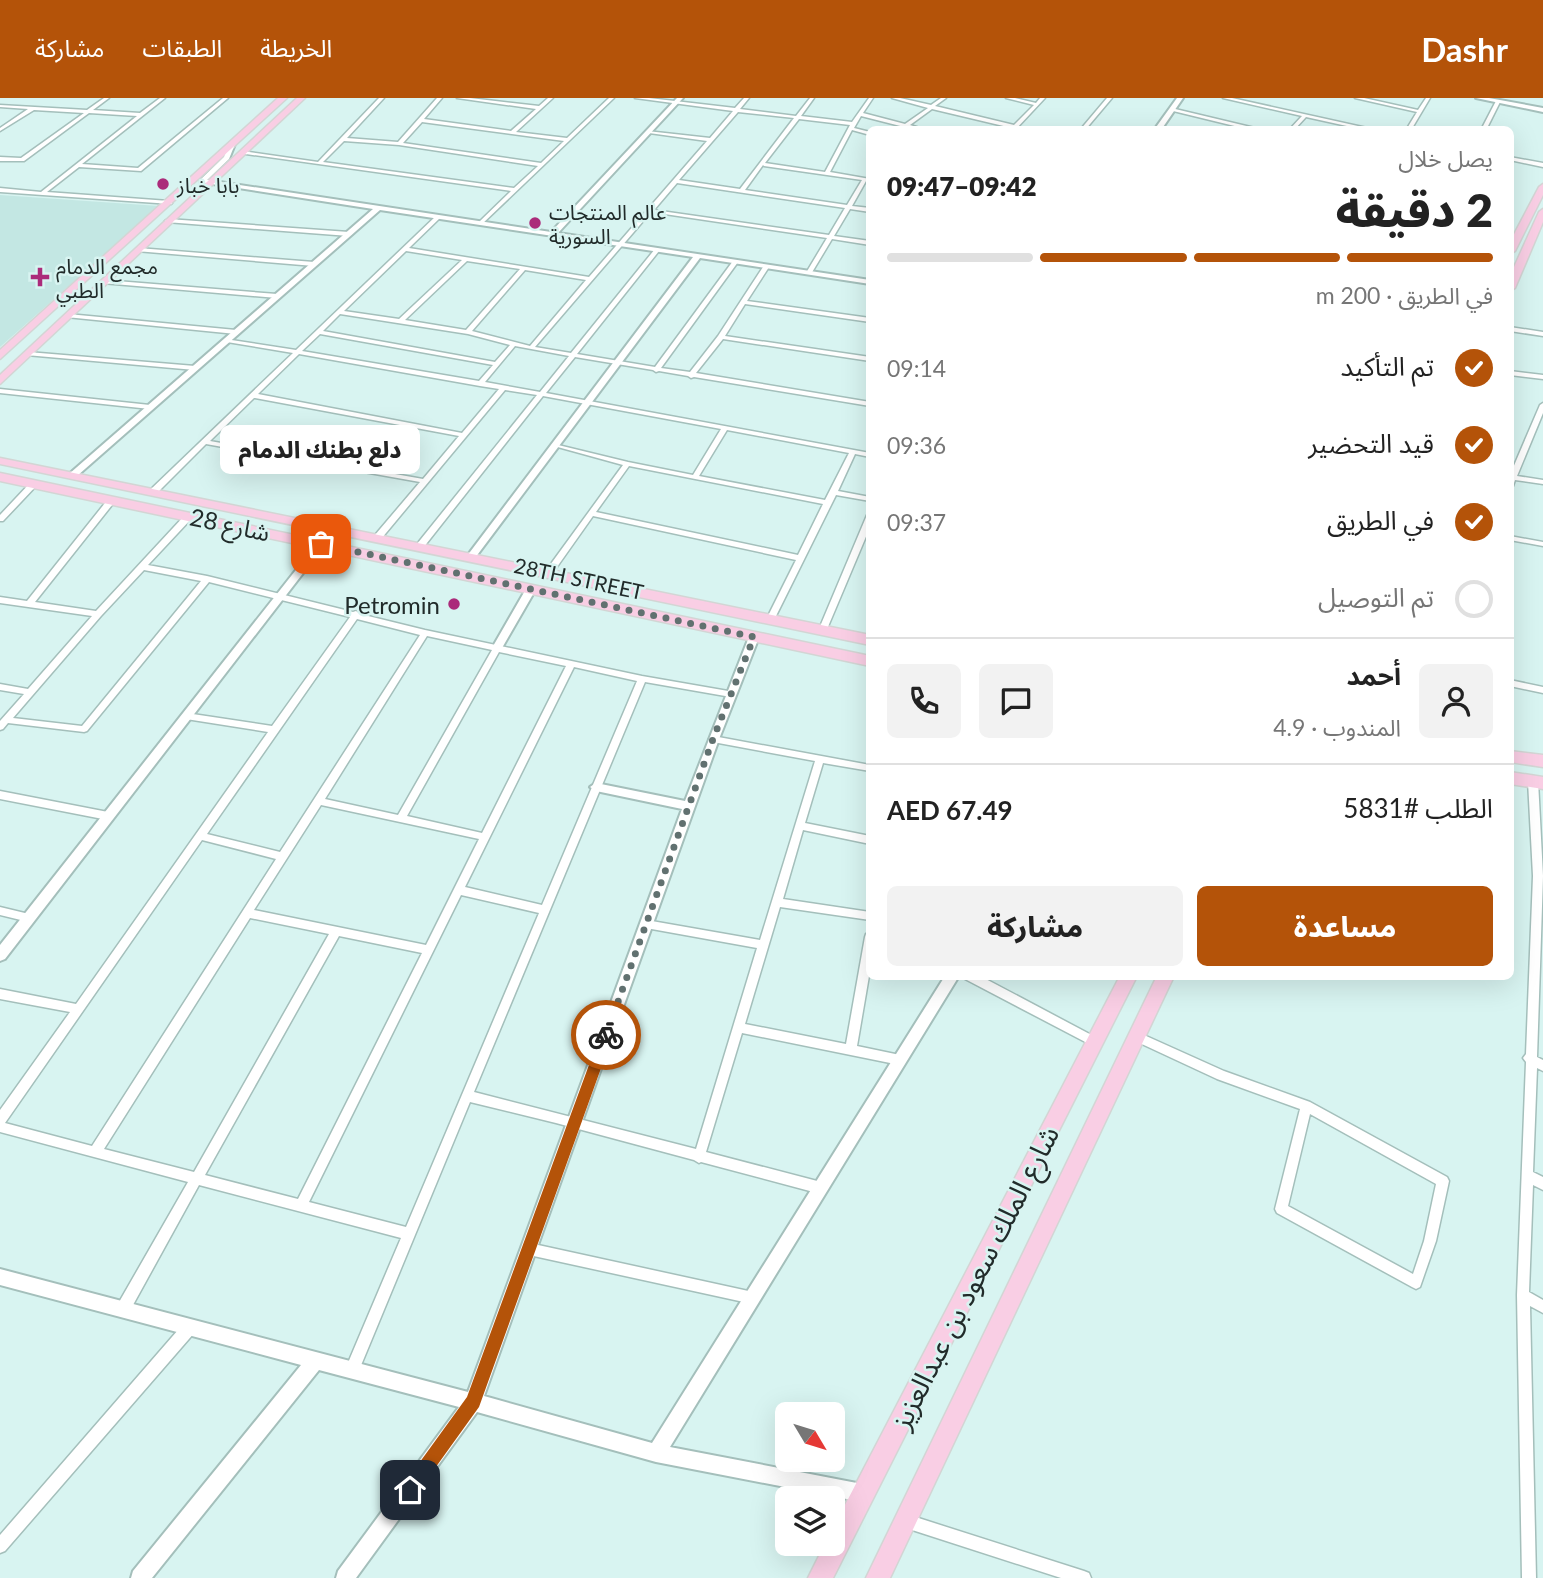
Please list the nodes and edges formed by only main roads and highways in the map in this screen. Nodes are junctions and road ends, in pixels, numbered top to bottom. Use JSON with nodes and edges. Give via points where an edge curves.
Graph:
{"nodes":[{"id":1,"x":283,"y":98,"type":"edge"},
{"id":2,"x":301,"y":98,"type":"edge"},
{"id":3,"x":1543,"y":187,"type":"edge"},
{"id":4,"x":1543,"y":212,"type":"edge"},
{"id":5,"x":1514,"y":237,"type":"edge"},
{"id":6,"x":1514,"y":279,"type":"edge"},
{"id":7,"x":0,"y":356,"type":"edge"},
{"id":8,"x":0,"y":381,"type":"edge"},
{"id":9,"x":0,"y":461,"type":"edge"},
{"id":10,"x":0,"y":477,"type":"edge"},
{"id":11,"x":866,"y":639,"type":"edge"},
{"id":12,"x":866,"y":660,"type":"edge"},
{"id":13,"x":1514,"y":757,"type":"edge"},
{"id":14,"x":1543,"y":761,"type":"edge"},
{"id":15,"x":1514,"y":779,"type":"edge"},
{"id":16,"x":1538,"y":782,"type":"edge"},
{"id":17,"x":1127,"y":980,"type":"edge"},
{"id":18,"x":1164,"y":980,"type":"edge"},
{"id":19,"x":820,"y":1578,"type":"edge"},
{"id":20,"x":878,"y":1578,"type":"edge"}],
"edges":[{"from":1,"to":7,"type":"main road"},
{"from":2,"to":8,"type":"main road"},
{"from":3,"to":5,"type":"main road"},
{"from":4,"to":6,"type":"main road"},
{"from":9,"to":11,"type":"main road","name":"28TH STREET"},
{"from":10,"to":12,"type":"main road","name":"شارع 28"},
{"from":13,"to":14,"type":"main road"},
{"from":15,"to":16,"type":"main road"},
{"from":17,"to":19,"type":"main road","name":"شارع الملك سعود بن عبدالعزيز"},
{"from":18,"to":20,"type":"main road","name":"شارع الملك سعود بن عبدالعزيز"}]}
